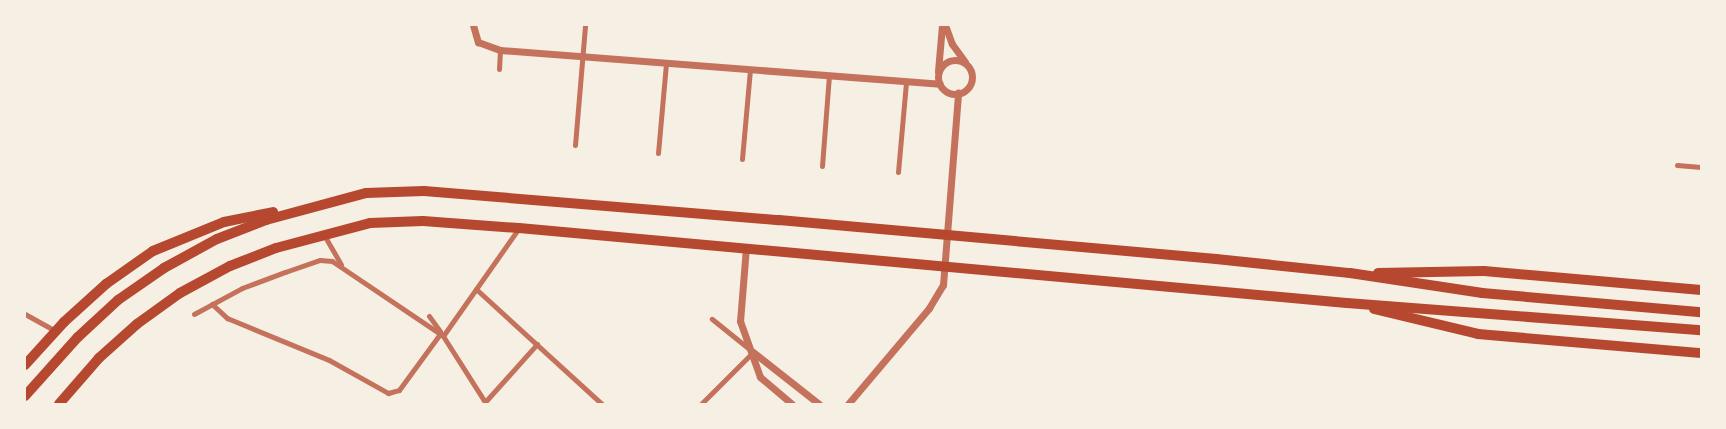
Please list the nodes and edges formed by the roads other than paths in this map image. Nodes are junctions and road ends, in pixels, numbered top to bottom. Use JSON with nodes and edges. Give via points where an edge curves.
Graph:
{"nodes":[{"id":1,"x":473,"y":25,"type":"edge"},
{"id":2,"x":585,"y":25,"type":"edge"},
{"id":3,"x":943,"y":25,"type":"edge"},
{"id":4,"x":500,"y":50,"type":"junction"},
{"id":5,"x":583,"y":57,"type":"junction"},
{"id":6,"x":666,"y":63,"type":"junction"},
{"id":7,"x":968,"y":67,"type":"junction"},
{"id":8,"x":499,"y":69,"type":"dead end"},
{"id":9,"x":750,"y":70,"type":"junction"},
{"id":10,"x":938,"y":74,"type":"junction"},
{"id":11,"x":829,"y":76,"type":"junction"},
{"id":12,"x":906,"y":82,"type":"junction"},
{"id":13,"x":940,"y":84,"type":"junction"},
{"id":14,"x":958,"y":93,"type":"junction"},
{"id":15,"x":575,"y":146,"type":"dead end"},
{"id":16,"x":658,"y":152,"type":"dead end"},
{"id":17,"x":742,"y":159,"type":"dead end"},
{"id":18,"x":1678,"y":165,"type":"dead end"},
{"id":19,"x":822,"y":166,"type":"dead end"},
{"id":20,"x":1701,"y":167,"type":"edge"},
{"id":21,"x":898,"y":172,"type":"dead end"},
{"id":22,"x":318,"y":203,"type":"junction"},
{"id":23,"x":519,"y":228,"type":"junction"},
{"id":24,"x":324,"y":233,"type":"junction"},
{"id":25,"x":746,"y":247,"type":"junction"},
{"id":26,"x":343,"y":267,"type":"junction"},
{"id":27,"x":1350,"y":273,"type":"junction"},
{"id":28,"x":476,"y":289,"type":"junction"},
{"id":29,"x":1701,"y":290,"type":"edge"},
{"id":30,"x":1347,"y":303,"type":"junction"},
{"id":31,"x":212,"y":304,"type":"junction"},
{"id":32,"x":1701,"y":312,"type":"edge"},
{"id":33,"x":25,"y":314,"type":"edge"},
{"id":34,"x":194,"y":314,"type":"dead end"},
{"id":35,"x":429,"y":316,"type":"dead end"},
{"id":36,"x":712,"y":319,"type":"dead end"},
{"id":37,"x":1701,"y":330,"type":"edge"},
{"id":38,"x":56,"y":331,"type":"junction"},
{"id":39,"x":442,"y":335,"type":"junction"},
{"id":40,"x":537,"y":344,"type":"junction"},
{"id":41,"x":753,"y":352,"type":"junction"},
{"id":42,"x":1701,"y":353,"type":"edge"},
{"id":43,"x":25,"y":365,"type":"edge"},
{"id":44,"x":25,"y":396,"type":"edge"},
{"id":45,"x":486,"y":403,"type":"edge"},
{"id":46,"x":59,"y":404,"type":"edge"},
{"id":47,"x":602,"y":404,"type":"edge"},
{"id":48,"x":701,"y":404,"type":"edge"},
{"id":49,"x":792,"y":404,"type":"edge"},
{"id":50,"x":818,"y":404,"type":"edge"},
{"id":51,"x":848,"y":404,"type":"edge"}],
"edges":[{"from":1,"to":4,"type":"street","via":[[478,42]]},
{"from":2,"to":5,"type":"street"},
{"from":3,"to":7,"type":"street"},
{"from":3,"to":10,"type":"street"},
{"from":4,"to":5,"type":"street"},
{"from":4,"to":8,"type":"street"},
{"from":5,"to":6,"type":"street"},
{"from":5,"to":15,"type":"street"},
{"from":6,"to":9,"type":"street"},
{"from":6,"to":16,"type":"street"},
{"from":7,"to":10,"type":"street","via":[[953,60],[943,64]]},
{"from":7,"to":14,"type":"street","via":[[970,83]]},
{"from":9,"to":11,"type":"street"},
{"from":9,"to":17,"type":"street"},
{"from":10,"to":13,"type":"street"},
{"from":11,"to":12,"type":"street"},
{"from":11,"to":19,"type":"street"},
{"from":12,"to":13,"type":"street"},
{"from":12,"to":21,"type":"street"},
{"from":13,"to":14,"type":"street","via":[[948,92]]},
{"from":14,"to":51,"type":"street","via":[[943,285],[929,308]]},
{"from":18,"to":20,"type":"street"},
{"from":22,"to":27,"type":"highway","via":[[366,193],[424,191]]},
{"from":22,"to":38,"type":"highway","via":[[224,222],[154,251],[106,284]]},
{"from":22,"to":44,"type":"highway","via":[[217,239],[164,268],[118,300]]},
{"from":23,"to":24,"type":"highway","via":[[423,221],[370,223]]},
{"from":23,"to":25,"type":"highway"},
{"from":23,"to":28,"type":"street"},
{"from":24,"to":26,"type":"street"},
{"from":24,"to":46,"type":"highway","via":[[230,266],[180,293],[137,324],[99,358]]},
{"from":25,"to":30,"type":"highway","via":[[1213,288]]},
{"from":25,"to":41,"type":"street","via":[[739,316]]},
{"from":26,"to":31,"type":"street","via":[[332,261],[320,260],[242,288]]},
{"from":26,"to":39,"type":"street"},
{"from":27,"to":29,"type":"highway","via":[[1484,271]]},
{"from":27,"to":32,"type":"highway","via":[[1482,293]]},
{"from":28,"to":39,"type":"street"},
{"from":28,"to":40,"type":"street"},
{"from":30,"to":37,"type":"highway"},
{"from":30,"to":42,"type":"highway","via":[[1478,334]]},
{"from":31,"to":34,"type":"street"},
{"from":31,"to":39,"type":"street","via":[[226,318],[329,360],[388,392],[399,390]]},
{"from":33,"to":38,"type":"street"},
{"from":35,"to":39,"type":"street"},
{"from":36,"to":41,"type":"street"},
{"from":38,"to":43,"type":"highway"},
{"from":39,"to":45,"type":"street"},
{"from":40,"to":45,"type":"street"},
{"from":40,"to":47,"type":"street"},
{"from":41,"to":48,"type":"street"},
{"from":41,"to":49,"type":"street","via":[[760,377]]},
{"from":41,"to":50,"type":"street"}]}
